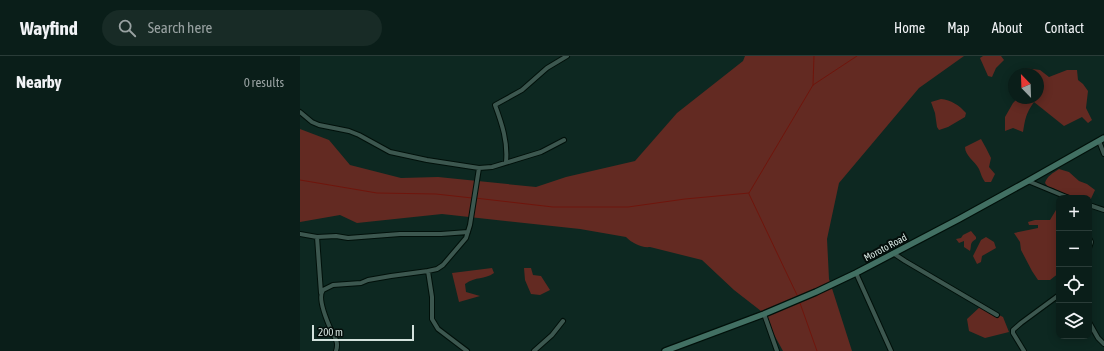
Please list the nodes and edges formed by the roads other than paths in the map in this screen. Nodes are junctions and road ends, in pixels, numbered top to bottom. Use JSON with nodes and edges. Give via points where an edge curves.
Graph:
{"nodes":[{"id":1,"x":567,"y":56,"type":"edge"},
{"id":2,"x":300,"y":112,"type":"edge"},
{"id":3,"x":1102,"y":139,"type":"edge"},
{"id":4,"x":564,"y":140,"type":"dead end"},
{"id":5,"x":1104,"y":154,"type":"edge"},
{"id":6,"x":506,"y":162,"type":"junction"},
{"id":7,"x":479,"y":168,"type":"junction"},
{"id":8,"x":1028,"y":181,"type":"junction"},
{"id":9,"x":1060,"y":195,"type":"edge"},
{"id":10,"x":1092,"y":205,"type":"edge"},
{"id":11,"x":1104,"y":210,"type":"edge"},
{"id":12,"x":468,"y":232,"type":"junction"},
{"id":13,"x":300,"y":234,"type":"edge"},
{"id":14,"x":317,"y":237,"type":"junction"},
{"id":15,"x":893,"y":253,"type":"junction"},
{"id":16,"x":428,"y":271,"type":"junction"},
{"id":17,"x":856,"y":273,"type":"junction"},
{"id":18,"x":321,"y":293,"type":"junction"},
{"id":19,"x":1056,"y":297,"type":"edge"},
{"id":20,"x":764,"y":314,"type":"junction"},
{"id":21,"x":997,"y":315,"type":"dead end"},
{"id":22,"x":563,"y":321,"type":"dead end"},
{"id":23,"x":1092,"y":327,"type":"edge"},
{"id":24,"x":1104,"y":344,"type":"edge"},
{"id":25,"x":336,"y":351,"type":"edge"},
{"id":26,"x":467,"y":351,"type":"edge"},
{"id":27,"x":534,"y":351,"type":"edge"},
{"id":28,"x":665,"y":351,"type":"edge"},
{"id":29,"x":777,"y":351,"type":"edge"},
{"id":30,"x":891,"y":351,"type":"edge"},
{"id":31,"x":1024,"y":351,"type":"edge"}],
"edges":[{"from":1,"to":6,"type":"street","via":[[547,68],[522,90],[495,105],[505,140]]},
{"from":2,"to":7,"type":"street","via":[[312,122],[349,131],[390,152]]},
{"from":3,"to":5,"type":"street"},
{"from":3,"to":8,"type":"main road","name":"Moroto Road"},
{"from":4,"to":6,"type":"street","via":[[540,152]]},
{"from":6,"to":7,"type":"street"},
{"from":7,"to":12,"type":"street"},
{"from":8,"to":9,"type":"street"},
{"from":8,"to":15,"type":"main road","name":"Moroto Road"},
{"from":10,"to":11,"type":"street"},
{"from":12,"to":14,"type":"street"},
{"from":12,"to":16,"type":"street","via":[[464,242],[444,265]]},
{"from":13,"to":14,"type":"street"},
{"from":14,"to":18,"type":"street"},
{"from":15,"to":17,"type":"main road","name":"Moroto Road"},
{"from":15,"to":21,"type":"street"},
{"from":16,"to":18,"type":"street","via":[[410,272],[361,283],[333,285]]},
{"from":16,"to":26,"type":"street","via":[[432,319],[438,330]]},
{"from":17,"to":20,"type":"main road","name":"Moroto Road"},
{"from":17,"to":30,"type":"street"},
{"from":18,"to":25,"type":"street","via":[[324,312],[338,345]]},
{"from":19,"to":31,"type":"street","via":[[1013,330]]},
{"from":20,"to":28,"type":"main road","name":"Moroto Road"},
{"from":20,"to":29,"type":"street"},
{"from":22,"to":27,"type":"street"},
{"from":23,"to":24,"type":"street"}]}
